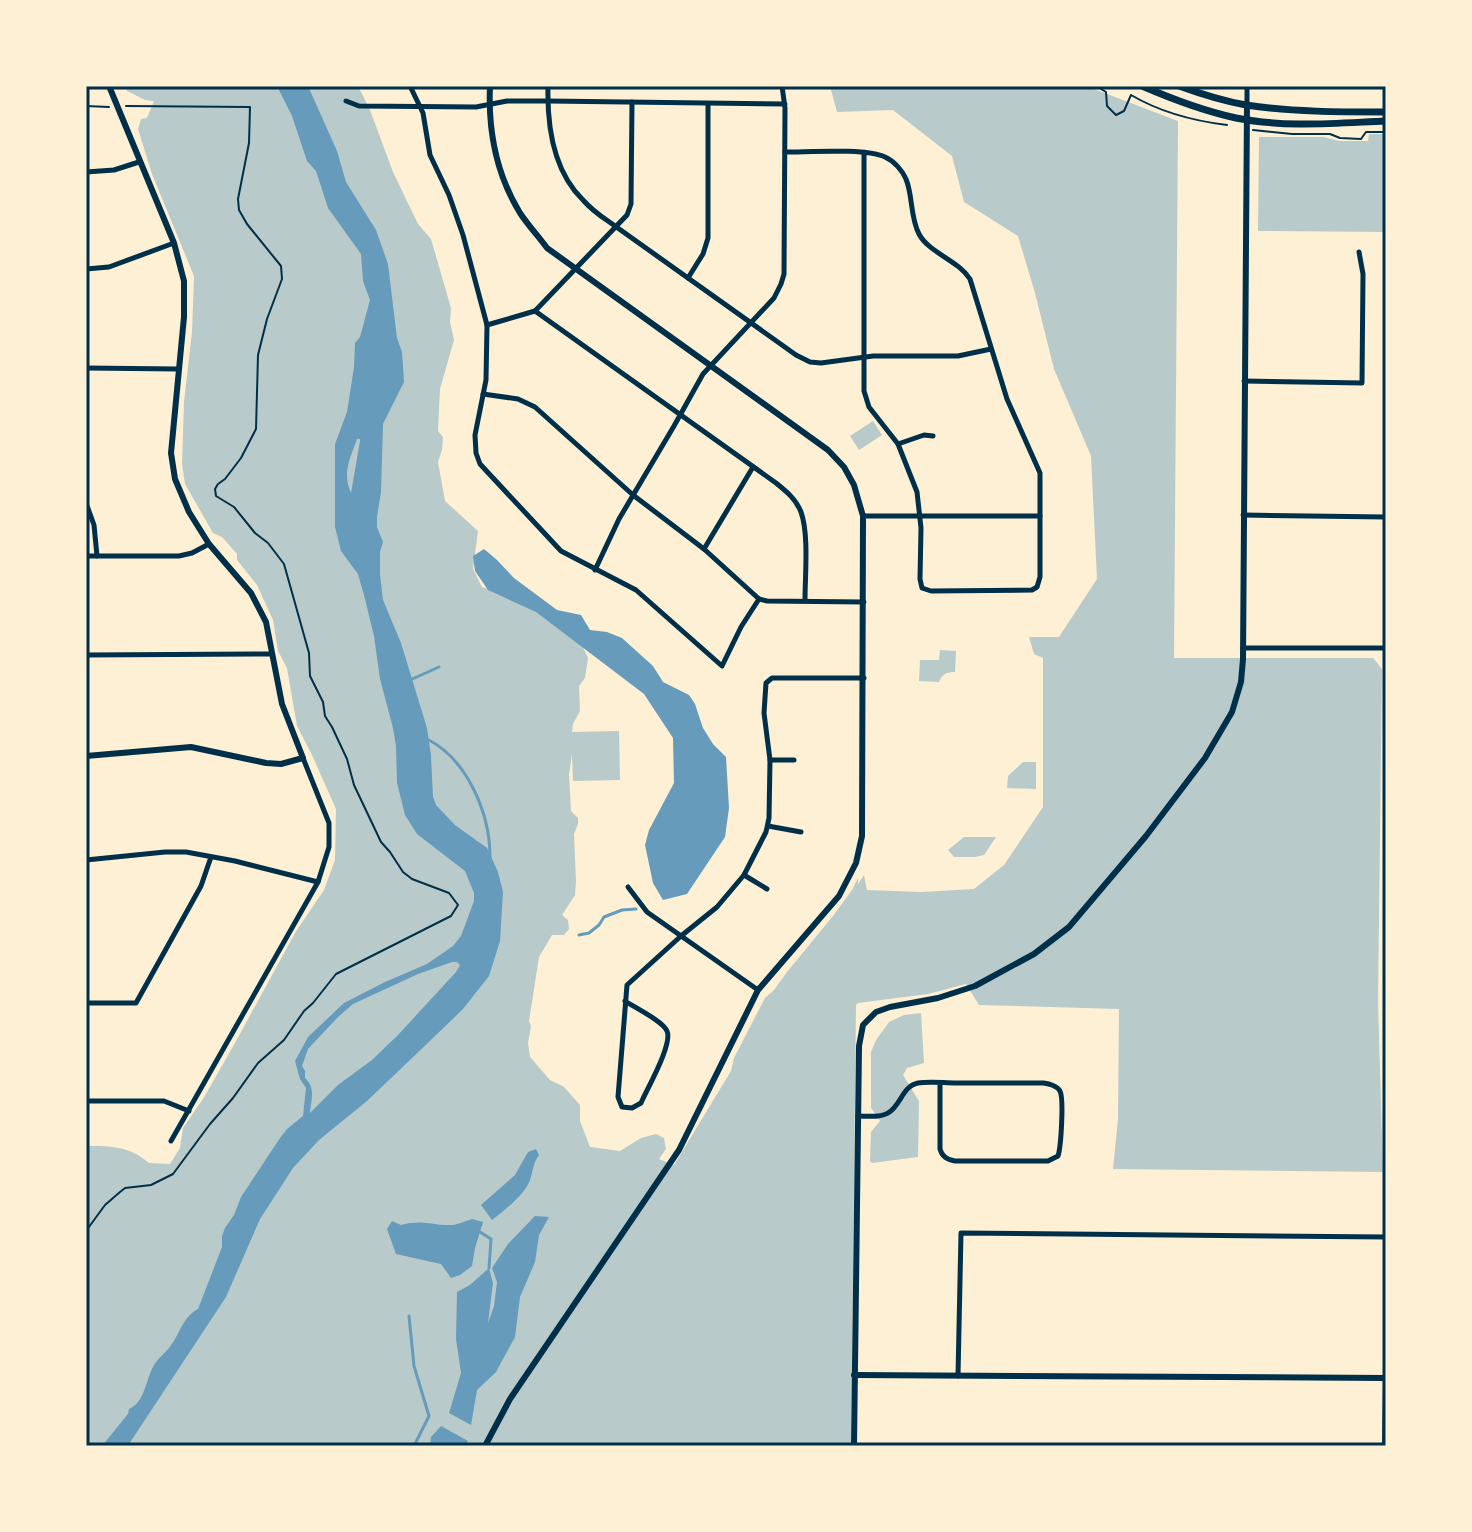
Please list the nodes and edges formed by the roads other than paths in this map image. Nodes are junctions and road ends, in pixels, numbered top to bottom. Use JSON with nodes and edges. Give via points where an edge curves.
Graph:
{"nodes":[{"id":1,"x":109,"y":86,"type":"edge"},
{"id":2,"x":410,"y":86,"type":"edge"},
{"id":3,"x":490,"y":86,"type":"edge"},
{"id":4,"x":548,"y":86,"type":"edge"},
{"id":5,"x":782,"y":86,"type":"edge"},
{"id":6,"x":1142,"y":86,"type":"edge"},
{"id":7,"x":1179,"y":86,"type":"edge"},
{"id":8,"x":1247,"y":86,"type":"edge"},
{"id":9,"x":346,"y":101,"type":"dead end"},
{"id":10,"x":548,"y":101,"type":"junction"},
{"id":11,"x":632,"y":102,"type":"junction"},
{"id":12,"x":489,"y":104,"type":"junction"},
{"id":13,"x":708,"y":104,"type":"junction"},
{"id":14,"x":785,"y":104,"type":"junction"},
{"id":15,"x":1247,"y":105,"type":"junction"},
{"id":16,"x":420,"y":106,"type":"junction"},
{"id":17,"x":1386,"y":112,"type":"edge"},
{"id":18,"x":1246,"y":119,"type":"junction"},
{"id":19,"x":1386,"y":121,"type":"edge"},
{"id":20,"x":785,"y":152,"type":"junction"},
{"id":21,"x":864,"y":152,"type":"junction"},
{"id":22,"x":139,"y":162,"type":"junction"},
{"id":23,"x":86,"y":172,"type":"edge"},
{"id":24,"x":616,"y":227,"type":"junction"},
{"id":25,"x":174,"y":243,"type":"junction"},
{"id":26,"x":1359,"y":252,"type":"dead end"},
{"id":27,"x":86,"y":269,"type":"edge"},
{"id":28,"x":575,"y":270,"type":"junction"},
{"id":29,"x":688,"y":278,"type":"junction"},
{"id":30,"x":535,"y":311,"type":"junction"},
{"id":31,"x":751,"y":323,"type":"junction"},
{"id":32,"x":487,"y":325,"type":"junction"},
{"id":33,"x":991,"y":349,"type":"junction"},
{"id":34,"x":863,"y":358,"type":"junction"},
{"id":35,"x":710,"y":365,"type":"junction"},
{"id":36,"x":86,"y":368,"type":"edge"},
{"id":37,"x":178,"y":369,"type":"junction"},
{"id":38,"x":1244,"y":381,"type":"junction"},
{"id":39,"x":483,"y":394,"type":"junction"},
{"id":40,"x":680,"y":415,"type":"junction"},
{"id":41,"x":933,"y":436,"type":"dead end"},
{"id":42,"x":898,"y":444,"type":"junction"},
{"id":43,"x":753,"y":467,"type":"junction"},
{"id":44,"x":633,"y":495,"type":"junction"},
{"id":45,"x":86,"y":503,"type":"edge"},
{"id":46,"x":1243,"y":515,"type":"junction"},
{"id":47,"x":863,"y":516,"type":"junction"},
{"id":48,"x":919,"y":516,"type":"junction"},
{"id":49,"x":1040,"y":516,"type":"junction"},
{"id":50,"x":1386,"y":517,"type":"edge"},
{"id":51,"x":209,"y":544,"type":"junction"},
{"id":52,"x":704,"y":549,"type":"junction"},
{"id":53,"x":86,"y":556,"type":"edge"},
{"id":54,"x":97,"y":556,"type":"junction"},
{"id":55,"x":595,"y":570,"type":"junction"},
{"id":56,"x":759,"y":599,"type":"junction"},
{"id":57,"x":805,"y":600,"type":"junction"},
{"id":58,"x":864,"y":602,"type":"junction"},
{"id":59,"x":1243,"y":648,"type":"junction"},
{"id":60,"x":1386,"y":648,"type":"edge"},
{"id":61,"x":272,"y":654,"type":"junction"},
{"id":62,"x":86,"y":655,"type":"edge"},
{"id":63,"x":864,"y":678,"type":"junction"},
{"id":64,"x":86,"y":756,"type":"edge"},
{"id":65,"x":303,"y":758,"type":"junction"},
{"id":66,"x":770,"y":760,"type":"junction"},
{"id":67,"x":794,"y":760,"type":"dead end"},
{"id":68,"x":768,"y":826,"type":"junction"},
{"id":69,"x":801,"y":832,"type":"dead end"},
{"id":70,"x":211,"y":857,"type":"junction"},
{"id":71,"x":86,"y":860,"type":"edge"},
{"id":72,"x":744,"y":875,"type":"junction"},
{"id":73,"x":318,"y":882,"type":"junction"},
{"id":74,"x":628,"y":887,"type":"dead end"},
{"id":75,"x":767,"y":889,"type":"dead end"},
{"id":76,"x":681,"y":936,"type":"junction"},
{"id":77,"x":758,"y":990,"type":"junction"},
{"id":78,"x":625,"y":1001,"type":"junction"},
{"id":79,"x":86,"y":1003,"type":"edge"},
{"id":80,"x":940,"y":1083,"type":"junction"},
{"id":81,"x":86,"y":1101,"type":"edge"},
{"id":82,"x":189,"y":1111,"type":"junction"},
{"id":83,"x":858,"y":1116,"type":"junction"},
{"id":84,"x":171,"y":1141,"type":"dead end"},
{"id":85,"x":1386,"y":1237,"type":"edge"},
{"id":86,"x":1386,"y":1362,"type":"edge"},
{"id":87,"x":854,"y":1375,"type":"junction"},
{"id":88,"x":958,"y":1376,"type":"junction"},
{"id":89,"x":1386,"y":1378,"type":"edge"},
{"id":90,"x":485,"y":1446,"type":"edge"},
{"id":91,"x":854,"y":1446,"type":"edge"},
{"id":92,"x":1385,"y":1446,"type":"edge"}],
"edges":[{"from":1,"to":22,"type":"street"},
{"from":2,"to":16,"type":"street"},
{"from":3,"to":12,"type":"street"},
{"from":4,"to":10,"type":"street"},
{"from":5,"to":14,"type":"street"},
{"from":6,"to":18,"type":"main road"},
{"from":7,"to":15,"type":"main road"},
{"from":8,"to":15,"type":"street"},
{"from":9,"to":16,"type":"street","via":[[359,106]]},
{"from":10,"to":11,"type":"street"},
{"from":10,"to":12,"type":"street"},
{"from":10,"to":24,"type":"street","via":[[556,155],[569,182]]},
{"from":11,"to":13,"type":"street"},
{"from":11,"to":24,"type":"street","via":[[631,204]]},
{"from":12,"to":16,"type":"street"},
{"from":12,"to":28,"type":"street","via":[[501,176],[547,248]]},
{"from":13,"to":14,"type":"street"},
{"from":13,"to":29,"type":"street","via":[[708,238]]},
{"from":14,"to":20,"type":"street"},
{"from":15,"to":17,"type":"main road"},
{"from":15,"to":18,"type":"street"},
{"from":16,"to":32,"type":"street","via":[[430,155],[460,224]]},
{"from":18,"to":19,"type":"main road","via":[[1290,124]]},
{"from":18,"to":38,"type":"street"},
{"from":20,"to":21,"type":"street"},
{"from":20,"to":31,"type":"street","via":[[784,274],[779,291]]},
{"from":21,"to":33,"type":"street","via":[[889,159],[902,171],[918,232],[970,279]]},
{"from":21,"to":34,"type":"street"},
{"from":22,"to":23,"type":"street"},
{"from":22,"to":25,"type":"street"},
{"from":24,"to":28,"type":"street"},
{"from":24,"to":29,"type":"street"},
{"from":25,"to":27,"type":"street","via":[[109,267]]},
{"from":25,"to":37,"type":"street","via":[[185,288]]},
{"from":26,"to":38,"type":"street","via":[[1362,383]]},
{"from":28,"to":30,"type":"street"},
{"from":28,"to":35,"type":"street"},
{"from":29,"to":31,"type":"street"},
{"from":30,"to":32,"type":"street"},
{"from":30,"to":40,"type":"street"},
{"from":31,"to":34,"type":"street","via":[[810,362]]},
{"from":31,"to":35,"type":"street"},
{"from":32,"to":39,"type":"street"},
{"from":33,"to":34,"type":"street","via":[[958,356]]},
{"from":33,"to":49,"type":"street","via":[[1040,473]]},
{"from":34,"to":42,"type":"street","via":[[867,403]]},
{"from":35,"to":40,"type":"street"},
{"from":35,"to":47,"type":"street","via":[[828,450],[854,485]]},
{"from":36,"to":37,"type":"street"},
{"from":37,"to":51,"type":"street","via":[[172,468],[179,492]]},
{"from":38,"to":46,"type":"street"},
{"from":39,"to":44,"type":"street","via":[[535,407]]},
{"from":39,"to":55,"type":"street","via":[[475,435],[480,464],[555,546]]},
{"from":40,"to":43,"type":"street"},
{"from":40,"to":44,"type":"street"},
{"from":41,"to":42,"type":"street"},
{"from":42,"to":48,"type":"street","via":[[917,492]]},
{"from":43,"to":52,"type":"street"},
{"from":43,"to":57,"type":"street","via":[[790,494],[801,513]]},
{"from":44,"to":52,"type":"street"},
{"from":44,"to":55,"type":"street"},
{"from":45,"to":54,"type":"street"},
{"from":46,"to":50,"type":"street"},
{"from":46,"to":59,"type":"street"},
{"from":47,"to":48,"type":"street"},
{"from":47,"to":58,"type":"street"},
{"from":48,"to":49,"type":"street"},
{"from":48,"to":49,"type":"street","via":[[920,579],[922,588],[931,591],[1037,587]]},
{"from":51,"to":54,"type":"street","via":[[179,556]]},
{"from":51,"to":61,"type":"street","via":[[255,600]]},
{"from":52,"to":56,"type":"street"},
{"from":53,"to":54,"type":"street"},
{"from":55,"to":56,"type":"street","via":[[642,595],[722,666]]},
{"from":56,"to":57,"type":"street"},
{"from":57,"to":58,"type":"street"},
{"from":58,"to":63,"type":"street"},
{"from":59,"to":60,"type":"street"},
{"from":59,"to":83,"type":"street","via":[[1234,705],[1210,751],[1069,927],[1034,954],[975,986],[884,1008],[867,1019],[859,1041]]},
{"from":61,"to":62,"type":"street"},
{"from":61,"to":65,"type":"street","via":[[282,704]]},
{"from":63,"to":66,"type":"street","via":[[769,680],[764,713]]},
{"from":63,"to":77,"type":"street","via":[[862,836],[856,863],[839,896]]},
{"from":64,"to":65,"type":"street","via":[[191,747],[266,763]]},
{"from":65,"to":73,"type":"street","via":[[329,823],[329,847]]},
{"from":66,"to":67,"type":"street"},
{"from":66,"to":68,"type":"street"},
{"from":68,"to":69,"type":"street"},
{"from":68,"to":72,"type":"street"},
{"from":70,"to":71,"type":"street","via":[[176,851]]},
{"from":70,"to":73,"type":"street"},
{"from":70,"to":79,"type":"street","via":[[201,886],[136,1003]]},
{"from":72,"to":75,"type":"street"},
{"from":72,"to":76,"type":"street","via":[[717,907]]},
{"from":73,"to":82,"type":"street"},
{"from":74,"to":76,"type":"street","via":[[647,912]]},
{"from":76,"to":77,"type":"street"},
{"from":76,"to":78,"type":"street","via":[[629,982]]},
{"from":77,"to":90,"type":"street","via":[[679,1151],[518,1387]]},
{"from":78,"to":78,"type":"street","via":[[618,1097],[627,1108],[641,1103],[668,1032]]},
{"from":80,"to":80,"type":"street","via":[[1055,1086],[1061,1095],[1058,1156],[1048,1161],[947,1159],[940,1149]]},
{"from":80,"to":83,"type":"street","via":[[912,1085],[885,1115]]},
{"from":81,"to":82,"type":"street","via":[[164,1101]]},
{"from":82,"to":84,"type":"street"},
{"from":83,"to":87,"type":"street"},
{"from":85,"to":88,"type":"street","via":[[961,1233]]},
{"from":86,"to":89,"type":"street"},
{"from":87,"to":88,"type":"street"},
{"from":87,"to":91,"type":"street"},
{"from":88,"to":89,"type":"street"},
{"from":89,"to":92,"type":"street"}]}
